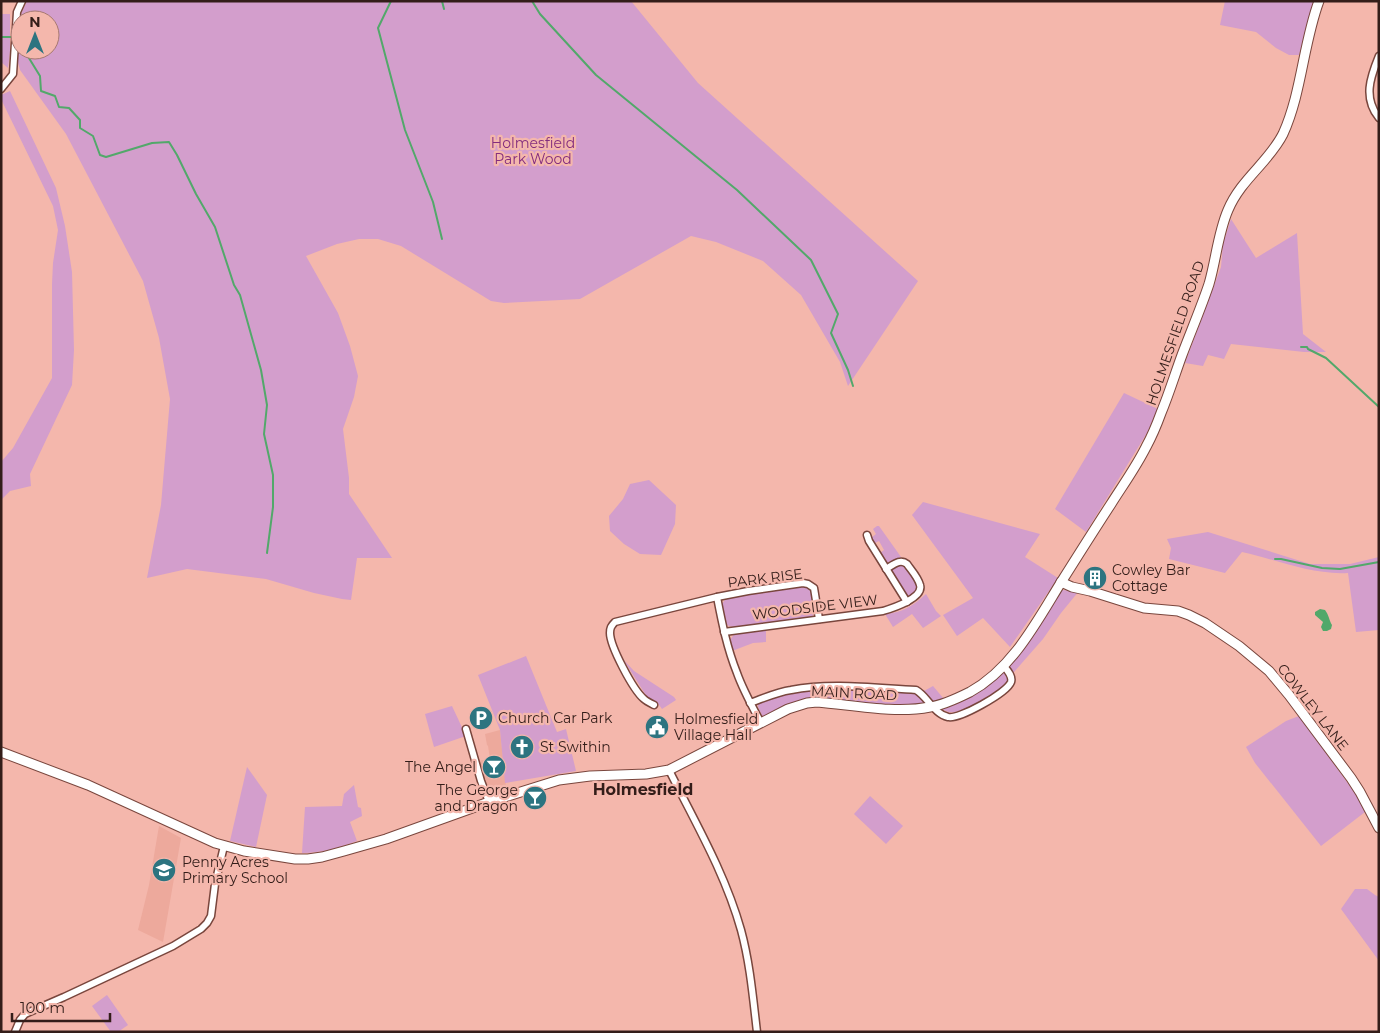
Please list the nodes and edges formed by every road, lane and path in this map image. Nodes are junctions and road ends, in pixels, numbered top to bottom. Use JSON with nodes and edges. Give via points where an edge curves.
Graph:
{"nodes":[{"id":1,"x":22,"y":1,"type":"edge"},
{"id":2,"x":1319,"y":1,"type":"edge"},
{"id":3,"x":1379,"y":56,"type":"edge"},
{"id":4,"x":1,"y":89,"type":"edge"},
{"id":5,"x":1379,"y":118,"type":"edge"},
{"id":6,"x":867,"y":535,"type":"dead end"},
{"id":7,"x":886,"y":569,"type":"junction"},
{"id":8,"x":1061,"y":582,"type":"junction"},
{"id":9,"x":717,"y":597,"type":"junction"},
{"id":10,"x":907,"y":602,"type":"junction"},
{"id":11,"x":819,"y":619,"type":"junction"},
{"id":12,"x":724,"y":632,"type":"junction"},
{"id":13,"x":1004,"y":665,"type":"junction"},
{"id":14,"x":750,"y":703,"type":"junction"},
{"id":15,"x":654,"y":705,"type":"dead end"},
{"id":16,"x":934,"y":707,"type":"junction"},
{"id":17,"x":760,"y":722,"type":"junction"},
{"id":18,"x":466,"y":729,"type":"dead end"},
{"id":19,"x":1,"y":752,"type":"edge"},
{"id":20,"x":669,"y":770,"type":"junction"},
{"id":21,"x":489,"y":802,"type":"junction"},
{"id":22,"x":1379,"y":828,"type":"edge"},
{"id":23,"x":224,"y":846,"type":"junction"},
{"id":24,"x":15,"y":1032,"type":"edge"},
{"id":25,"x":757,"y":1032,"type":"edge"}],
"edges":[{"from":1,"to":4,"type":"street","via":[[17,12],[13,74]]},
{"from":2,"to":8,"type":"main road","name":"HOLMESFIELD ROAD","via":[[1286,126],[1278,143],[1238,191],[1228,210],[1208,286],[1151,436]]},
{"from":3,"to":5,"type":"street","via":[[1369,92]]},
{"from":6,"to":7,"type":"street","name":"WOODSIDE VIEW"},
{"from":7,"to":10,"type":"street","name":"WOODSIDE VIEW"},
{"from":7,"to":10,"type":"street","via":[[904,561],[918,580],[921,590]]},
{"from":8,"to":13,"type":"main road","name":"MAIN ROAD"},
{"from":8,"to":22,"type":"main road","name":"COWLEY LANE","via":[[1144,608],[1189,615],[1245,651],[1269,671],[1289,695],[1360,792]]},
{"from":9,"to":11,"type":"street","name":"PARK RISE","via":[[808,584],[814,588]]},
{"from":9,"to":12,"type":"street"},
{"from":9,"to":15,"type":"street","name":"PARK RISE","via":[[624,619],[612,625],[610,636],[623,666],[640,694]]},
{"from":10,"to":11,"type":"street","name":"WOODSIDE VIEW","via":[[884,612]]},
{"from":11,"to":12,"type":"street","name":"WOODSIDE VIEW"},
{"from":12,"to":14,"type":"street"},
{"from":13,"to":16,"type":"main road","name":"MAIN ROAD","via":[[979,686]]},
{"from":13,"to":16,"type":"street","name":"MAIN ROAD","via":[[1010,683],[989,700],[952,717]]},
{"from":14,"to":16,"type":"street","via":[[790,690],[836,686],[916,690]]},
{"from":14,"to":17,"type":"street"},
{"from":16,"to":17,"type":"main road","name":"MAIN ROAD","via":[[905,709],[807,702]]},
{"from":17,"to":20,"type":"main road","name":"MAIN ROAD"},
{"from":18,"to":21,"type":"street"},
{"from":19,"to":23,"type":"main road","name":"MAIN ROAD","via":[[88,785]]},
{"from":20,"to":21,"type":"main road","name":"MAIN ROAD","via":[[572,777]]},
{"from":20,"to":25,"type":"street","via":[[717,864],[731,899],[748,961]]},
{"from":21,"to":23,"type":"main road","name":"MAIN ROAD","via":[[386,839],[322,857],[295,859]]},
{"from":23,"to":24,"type":"street","via":[[211,916],[201,929],[173,946],[64,998],[31,1010],[20,1020]]}]}
